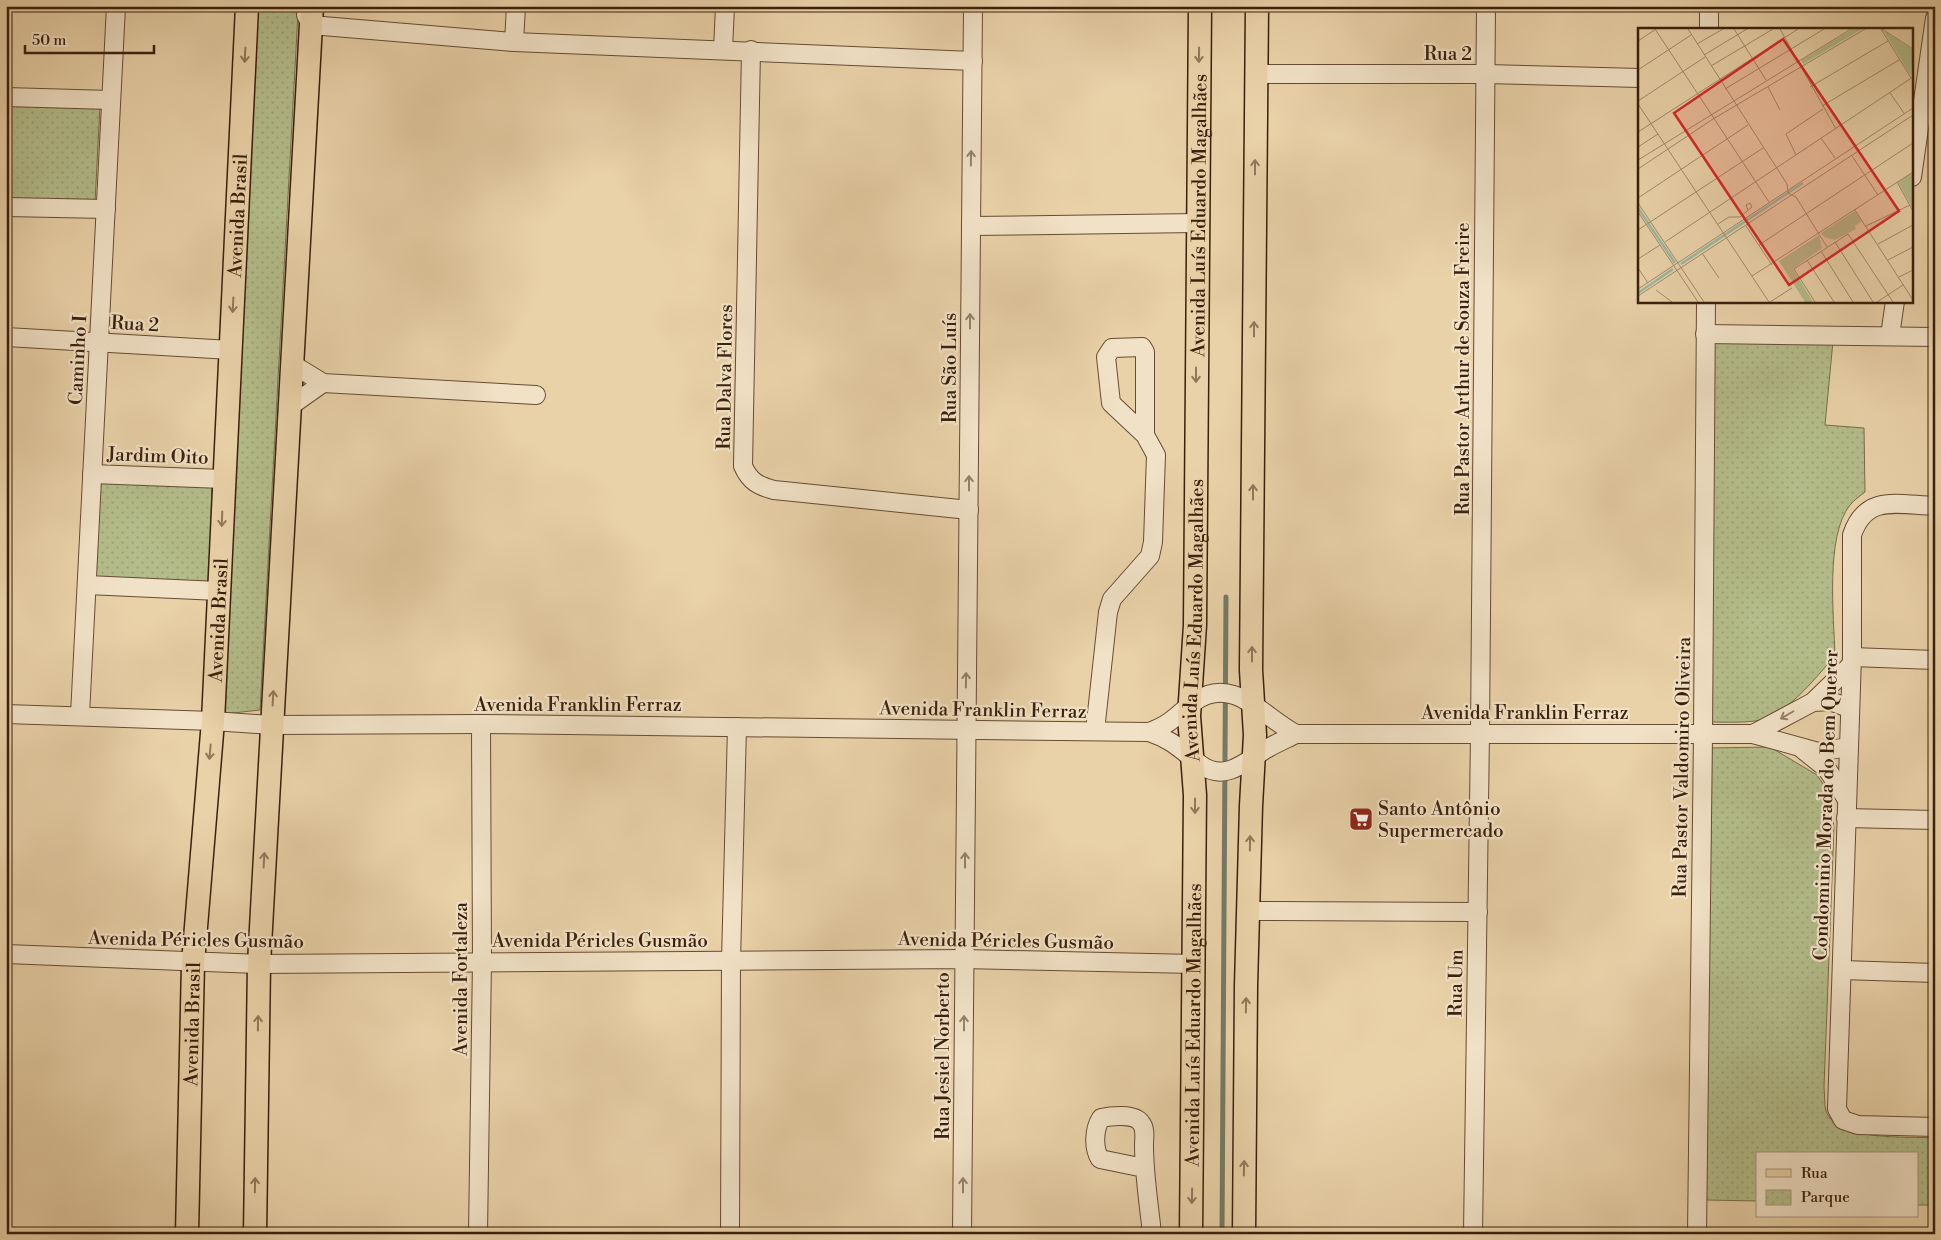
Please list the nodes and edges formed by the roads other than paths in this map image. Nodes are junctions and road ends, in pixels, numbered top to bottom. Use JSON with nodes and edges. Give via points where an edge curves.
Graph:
{"nodes":[{"id":1,"x":116,"y":6,"type":"edge"},
{"id":2,"x":247,"y":6,"type":"edge"},
{"id":3,"x":516,"y":6,"type":"edge"},
{"id":4,"x":725,"y":6,"type":"edge"},
{"id":5,"x":973,"y":6,"type":"edge"},
{"id":6,"x":1200,"y":6,"type":"edge"},
{"id":7,"x":1257,"y":6,"type":"edge"},
{"id":8,"x":1486,"y":6,"type":"edge"},
{"id":9,"x":1709,"y":6,"type":"edge"},
{"id":10,"x":308,"y":13,"type":"edge"},
{"id":11,"x":1935,"y":18,"type":"edge"},
{"id":12,"x":1709,"y":28,"type":"edge"},
{"id":13,"x":514,"y":42,"type":"junction"},
{"id":14,"x":723,"y":50,"type":"junction"},
{"id":15,"x":752,"y":50,"type":"junction"},
{"id":16,"x":972,"y":61,"type":"junction"},
{"id":17,"x":1256,"y":74,"type":"junction"},
{"id":18,"x":1486,"y":74,"type":"junction"},
{"id":19,"x":1638,"y":78,"type":"edge"},
{"id":20,"x":6,"y":97,"type":"edge"},
{"id":21,"x":111,"y":100,"type":"junction"},
{"id":22,"x":1914,"y":163,"type":"edge"},
{"id":23,"x":6,"y":207,"type":"edge"},
{"id":24,"x":106,"y":209,"type":"junction"},
{"id":25,"x":1197,"y":223,"type":"junction"},
{"id":26,"x":971,"y":226,"type":"junction"},
{"id":27,"x":1706,"y":302,"type":"edge"},
{"id":28,"x":1895,"y":302,"type":"edge"},
{"id":29,"x":1705,"y":334,"type":"junction"},
{"id":30,"x":1890,"y":336,"type":"junction"},
{"id":31,"x":1935,"y":337,"type":"edge"},
{"id":32,"x":6,"y":338,"type":"edge"},
{"id":33,"x":100,"y":342,"type":"junction"},
{"id":34,"x":231,"y":350,"type":"junction"},
{"id":35,"x":292,"y":364,"type":"junction"},
{"id":36,"x":323,"y":383,"type":"junction"},
{"id":37,"x":536,"y":395,"type":"dead end"},
{"id":38,"x":289,"y":407,"type":"junction"},
{"id":39,"x":1145,"y":435,"type":"junction"},
{"id":40,"x":92,"y":474,"type":"junction"},
{"id":41,"x":223,"y":479,"type":"junction"},
{"id":42,"x":1935,"y":506,"type":"edge"},
{"id":43,"x":969,"y":510,"type":"junction"},
{"id":44,"x":87,"y":586,"type":"junction"},
{"id":45,"x":219,"y":591,"type":"junction"},
{"id":46,"x":1935,"y":660,"type":"edge"},
{"id":47,"x":1851,"y":661,"type":"junction"},
{"id":48,"x":1248,"y":700,"type":"junction"},
{"id":49,"x":1196,"y":701,"type":"junction"},
{"id":50,"x":1813,"y":702,"type":"junction"},
{"id":51,"x":1849,"y":708,"type":"junction"},
{"id":52,"x":6,"y":714,"type":"edge"},
{"id":53,"x":80,"y":716,"type":"junction"},
{"id":54,"x":213,"y":721,"type":"junction"},
{"id":55,"x":481,"y":724,"type":"junction"},
{"id":56,"x":272,"y":725,"type":"junction"},
{"id":57,"x":737,"y":727,"type":"junction"},
{"id":58,"x":965,"y":729,"type":"junction"},
{"id":59,"x":1095,"y":731,"type":"junction"},
{"id":60,"x":1149,"y":732,"type":"junction"},
{"id":61,"x":1480,"y":733,"type":"junction"},
{"id":62,"x":1296,"y":734,"type":"junction"},
{"id":63,"x":1753,"y":734,"type":"junction"},
{"id":64,"x":1703,"y":735,"type":"junction"},
{"id":65,"x":1848,"y":747,"type":"junction"},
{"id":66,"x":1800,"y":748,"type":"junction"},
{"id":67,"x":1247,"y":762,"type":"junction"},
{"id":68,"x":1199,"y":763,"type":"junction"},
{"id":69,"x":1846,"y":799,"type":"junction"},
{"id":70,"x":1846,"y":818,"type":"junction"},
{"id":71,"x":1935,"y":820,"type":"edge"},
{"id":72,"x":1248,"y":911,"type":"junction"},
{"id":73,"x":1478,"y":912,"type":"junction"},
{"id":74,"x":6,"y":954,"type":"edge"},
{"id":75,"x":964,"y":959,"type":"junction"},
{"id":76,"x":482,"y":961,"type":"junction"},
{"id":77,"x":731,"y":961,"type":"junction"},
{"id":78,"x":193,"y":963,"type":"junction"},
{"id":79,"x":258,"y":964,"type":"junction"},
{"id":80,"x":1195,"y":964,"type":"junction"},
{"id":81,"x":1842,"y":970,"type":"junction"},
{"id":82,"x":1935,"y":973,"type":"edge"},
{"id":83,"x":1935,"y":1127,"type":"edge"},
{"id":84,"x":1144,"y":1168,"type":"dead end"},
{"id":85,"x":186,"y":1234,"type":"edge"},
{"id":86,"x":255,"y":1234,"type":"edge"},
{"id":87,"x":478,"y":1234,"type":"edge"},
{"id":88,"x":730,"y":1234,"type":"edge"},
{"id":89,"x":962,"y":1234,"type":"edge"},
{"id":90,"x":1152,"y":1234,"type":"edge"},
{"id":91,"x":1191,"y":1234,"type":"edge"},
{"id":92,"x":1244,"y":1234,"type":"edge"},
{"id":93,"x":1473,"y":1234,"type":"edge"},
{"id":94,"x":1697,"y":1234,"type":"edge"}],
"edges":[{"from":1,"to":21,"type":"street","name":"Caminho I"},
{"from":2,"to":34,"type":"main road","name":"Avenida Brasil","one_way":true},
{"from":3,"to":13,"type":"street"},
{"from":4,"to":14,"type":"street"},
{"from":5,"to":16,"type":"street","name":"Rua São Luís"},
{"from":6,"to":25,"type":"main road","name":"Avenida Luís Eduardo Magalhães","one_way":true},
{"from":7,"to":17,"type":"main road"},
{"from":8,"to":18,"type":"street","name":"Rua Pastor Arthur de Souza Freire"},
{"from":9,"to":12,"type":"street"},
{"from":10,"to":13,"type":"street"},
{"from":10,"to":35,"type":"main road"},
{"from":11,"to":22,"type":"street"},
{"from":13,"to":14,"type":"street"},
{"from":14,"to":15,"type":"street"},
{"from":15,"to":16,"type":"street"},
{"from":15,"to":43,"type":"street","name":"Rua Dalva Flores","via":[[743,466],[748,477],[759,486],[774,490]]},
{"from":26,"to":16,"type":"street","name":"Rua São Luís","one_way":true},
{"from":17,"to":18,"type":"street","name":"Rua 2"},
{"from":48,"to":17,"type":"main road","one_way":true},
{"from":18,"to":19,"type":"street","name":"Rua 2"},
{"from":18,"to":61,"type":"street","name":"Rua Pastor Arthur de Souza Freire"},
{"from":20,"to":21,"type":"street"},
{"from":21,"to":24,"type":"street","name":"Caminho I"},
{"from":23,"to":24,"type":"street"},
{"from":24,"to":33,"type":"street","name":"Caminho I"},
{"from":25,"to":26,"type":"street"},
{"from":25,"to":49,"type":"main road","name":"Avenida Luís Eduardo Magalhães","one_way":true},
{"from":43,"to":26,"type":"street","name":"Rua São Luís","one_way":true},
{"from":27,"to":29,"type":"street","name":"Rua Pastor Valdomiro Oliveira"},
{"from":28,"to":30,"type":"street"},
{"from":29,"to":30,"type":"street"},
{"from":29,"to":64,"type":"street","name":"Rua Pastor Valdomiro Oliveira"},
{"from":30,"to":31,"type":"street"},
{"from":32,"to":33,"type":"street","name":"Rua 2"},
{"from":33,"to":34,"type":"street","name":"Rua 2"},
{"from":33,"to":40,"type":"street","name":"Caminho I"},
{"from":34,"to":41,"type":"main road","name":"Avenida Brasil"},
{"from":35,"to":36,"type":"street"},
{"from":35,"to":38,"type":"main road"},
{"from":36,"to":37,"type":"street"},
{"from":36,"to":38,"type":"street"},
{"from":56,"to":38,"type":"main road","one_way":true},
{"from":39,"to":39,"type":"street","via":[[1145,352],[1142,347],[1112,348],[1106,356],[1111,403]]},
{"from":39,"to":59,"type":"street","via":[[1156,455],[1153,542],[1150,556],[1112,599],[1108,612]]},
{"from":40,"to":41,"type":"street","name":"Jardim Oito"},
{"from":40,"to":44,"type":"street","name":"Caminho I"},
{"from":41,"to":45,"type":"main road","name":"Avenida Brasil","one_way":true},
{"from":42,"to":47,"type":"street","name":"Condominio Morada do Bem Querer","via":[[1882,505],[1867,510],[1857,521],[1852,535]]},
{"from":58,"to":43,"type":"street","name":"Rua São Luís","one_way":true},
{"from":44,"to":45,"type":"street"},
{"from":44,"to":53,"type":"street","name":"Caminho I"},
{"from":45,"to":54,"type":"main road","name":"Avenida Brasil"},
{"from":46,"to":47,"type":"street"},
{"from":47,"to":50,"type":"street","name":"Avenida Franklin Ferraz"},
{"from":47,"to":51,"type":"street","name":"Condominio Morada do Bem Querer"},
{"from":48,"to":49,"type":"street","via":[[1223,692]]},
{"from":48,"to":62,"type":"street"},
{"from":48,"to":67,"type":"main road","via":[[1255,735]]},
{"from":49,"to":60,"type":"street","via":[[1172,722]]},
{"from":49,"to":68,"type":"main road","name":"Avenida Luís Eduardo Magalhães"},
{"from":50,"to":51,"type":"street","via":[[1830,701]]},
{"from":50,"to":63,"type":"street","name":"Avenida Franklin Ferraz","one_way":true},
{"from":51,"to":65,"type":"street","name":"Condominio Morada do Bem Querer"},
{"from":52,"to":53,"type":"street","name":"Avenida Franklin Ferraz"},
{"from":53,"to":54,"type":"street","name":"Avenida Franklin Ferraz"},
{"from":54,"to":56,"type":"street","name":"Avenida Franklin Ferraz"},
{"from":54,"to":78,"type":"main road","name":"Avenida Brasil","one_way":true},
{"from":55,"to":56,"type":"street","name":"Avenida Franklin Ferraz"},
{"from":55,"to":57,"type":"street","name":"Avenida Franklin Ferraz"},
{"from":55,"to":76,"type":"street","name":"Avenida Fortaleza"},
{"from":79,"to":56,"type":"main road","one_way":true},
{"from":57,"to":58,"type":"street","name":"Avenida Franklin Ferraz"},
{"from":57,"to":77,"type":"street"},
{"from":58,"to":59,"type":"street","name":"Avenida Franklin Ferraz"},
{"from":75,"to":58,"type":"street","name":"Rua Jesiel Norberto","one_way":true},
{"from":59,"to":60,"type":"street","name":"Avenida Franklin Ferraz"},
{"from":60,"to":68,"type":"street","via":[[1172,741]]},
{"from":61,"to":62,"type":"street","name":"Avenida Franklin Ferraz"},
{"from":61,"to":64,"type":"street","name":"Avenida Franklin Ferraz"},
{"from":61,"to":73,"type":"street","name":"Rua Um"},
{"from":62,"to":67,"type":"street"},
{"from":63,"to":64,"type":"street","name":"Avenida Franklin Ferraz"},
{"from":63,"to":66,"type":"street","name":"Avenida Franklin Ferraz"},
{"from":64,"to":94,"type":"street","name":"Rua Pastor Valdomiro Oliveira"},
{"from":65,"to":66,"type":"street","name":"Avenida Franklin Ferraz","via":[[1827,752]]},
{"from":65,"to":69,"type":"street","name":"Condominio Morada do Bem Querer"},
{"from":66,"to":69,"type":"street","via":[[1827,769]]},
{"from":67,"to":68,"type":"street","via":[[1225,771]]},
{"from":72,"to":67,"type":"main road","one_way":true},
{"from":68,"to":80,"type":"main road","name":"Avenida Luís Eduardo Magalhães","one_way":true,"via":[[1195,795]]},
{"from":69,"to":70,"type":"street","name":"Condominio Morada do Bem Querer"},
{"from":70,"to":71,"type":"street"},
{"from":70,"to":81,"type":"street","name":"Condominio Morada do Bem Querer"},
{"from":72,"to":73,"type":"street"},
{"from":92,"to":72,"type":"main road","one_way":true},
{"from":73,"to":93,"type":"street","name":"Rua Um"},
{"from":74,"to":78,"type":"street","name":"Avenida Péricles Gusmão"},
{"from":75,"to":77,"type":"street","name":"Avenida Péricles Gusmão"},
{"from":75,"to":80,"type":"street","name":"Avenida Péricles Gusmão"},
{"from":89,"to":75,"type":"street","name":"Rua Jesiel Norberto","one_way":true},
{"from":76,"to":77,"type":"street","name":"Avenida Péricles Gusmão"},
{"from":76,"to":79,"type":"street","name":"Avenida Péricles Gusmão"},
{"from":76,"to":87,"type":"street","name":"Avenida Fortaleza"},
{"from":77,"to":88,"type":"street"},
{"from":78,"to":79,"type":"street","name":"Avenida Péricles Gusmão"},
{"from":78,"to":85,"type":"main road","name":"Avenida Brasil"},
{"from":86,"to":79,"type":"main road","one_way":true},
{"from":80,"to":91,"type":"main road","name":"Avenida Luís Eduardo Magalhães","one_way":true},
{"from":81,"to":82,"type":"street"},
{"from":81,"to":83,"type":"street","name":"Condominio Morada do Bem Querer","via":[[1837,1109],[1843,1120],[1858,1125]]},
{"from":84,"to":90,"type":"street"}]}
